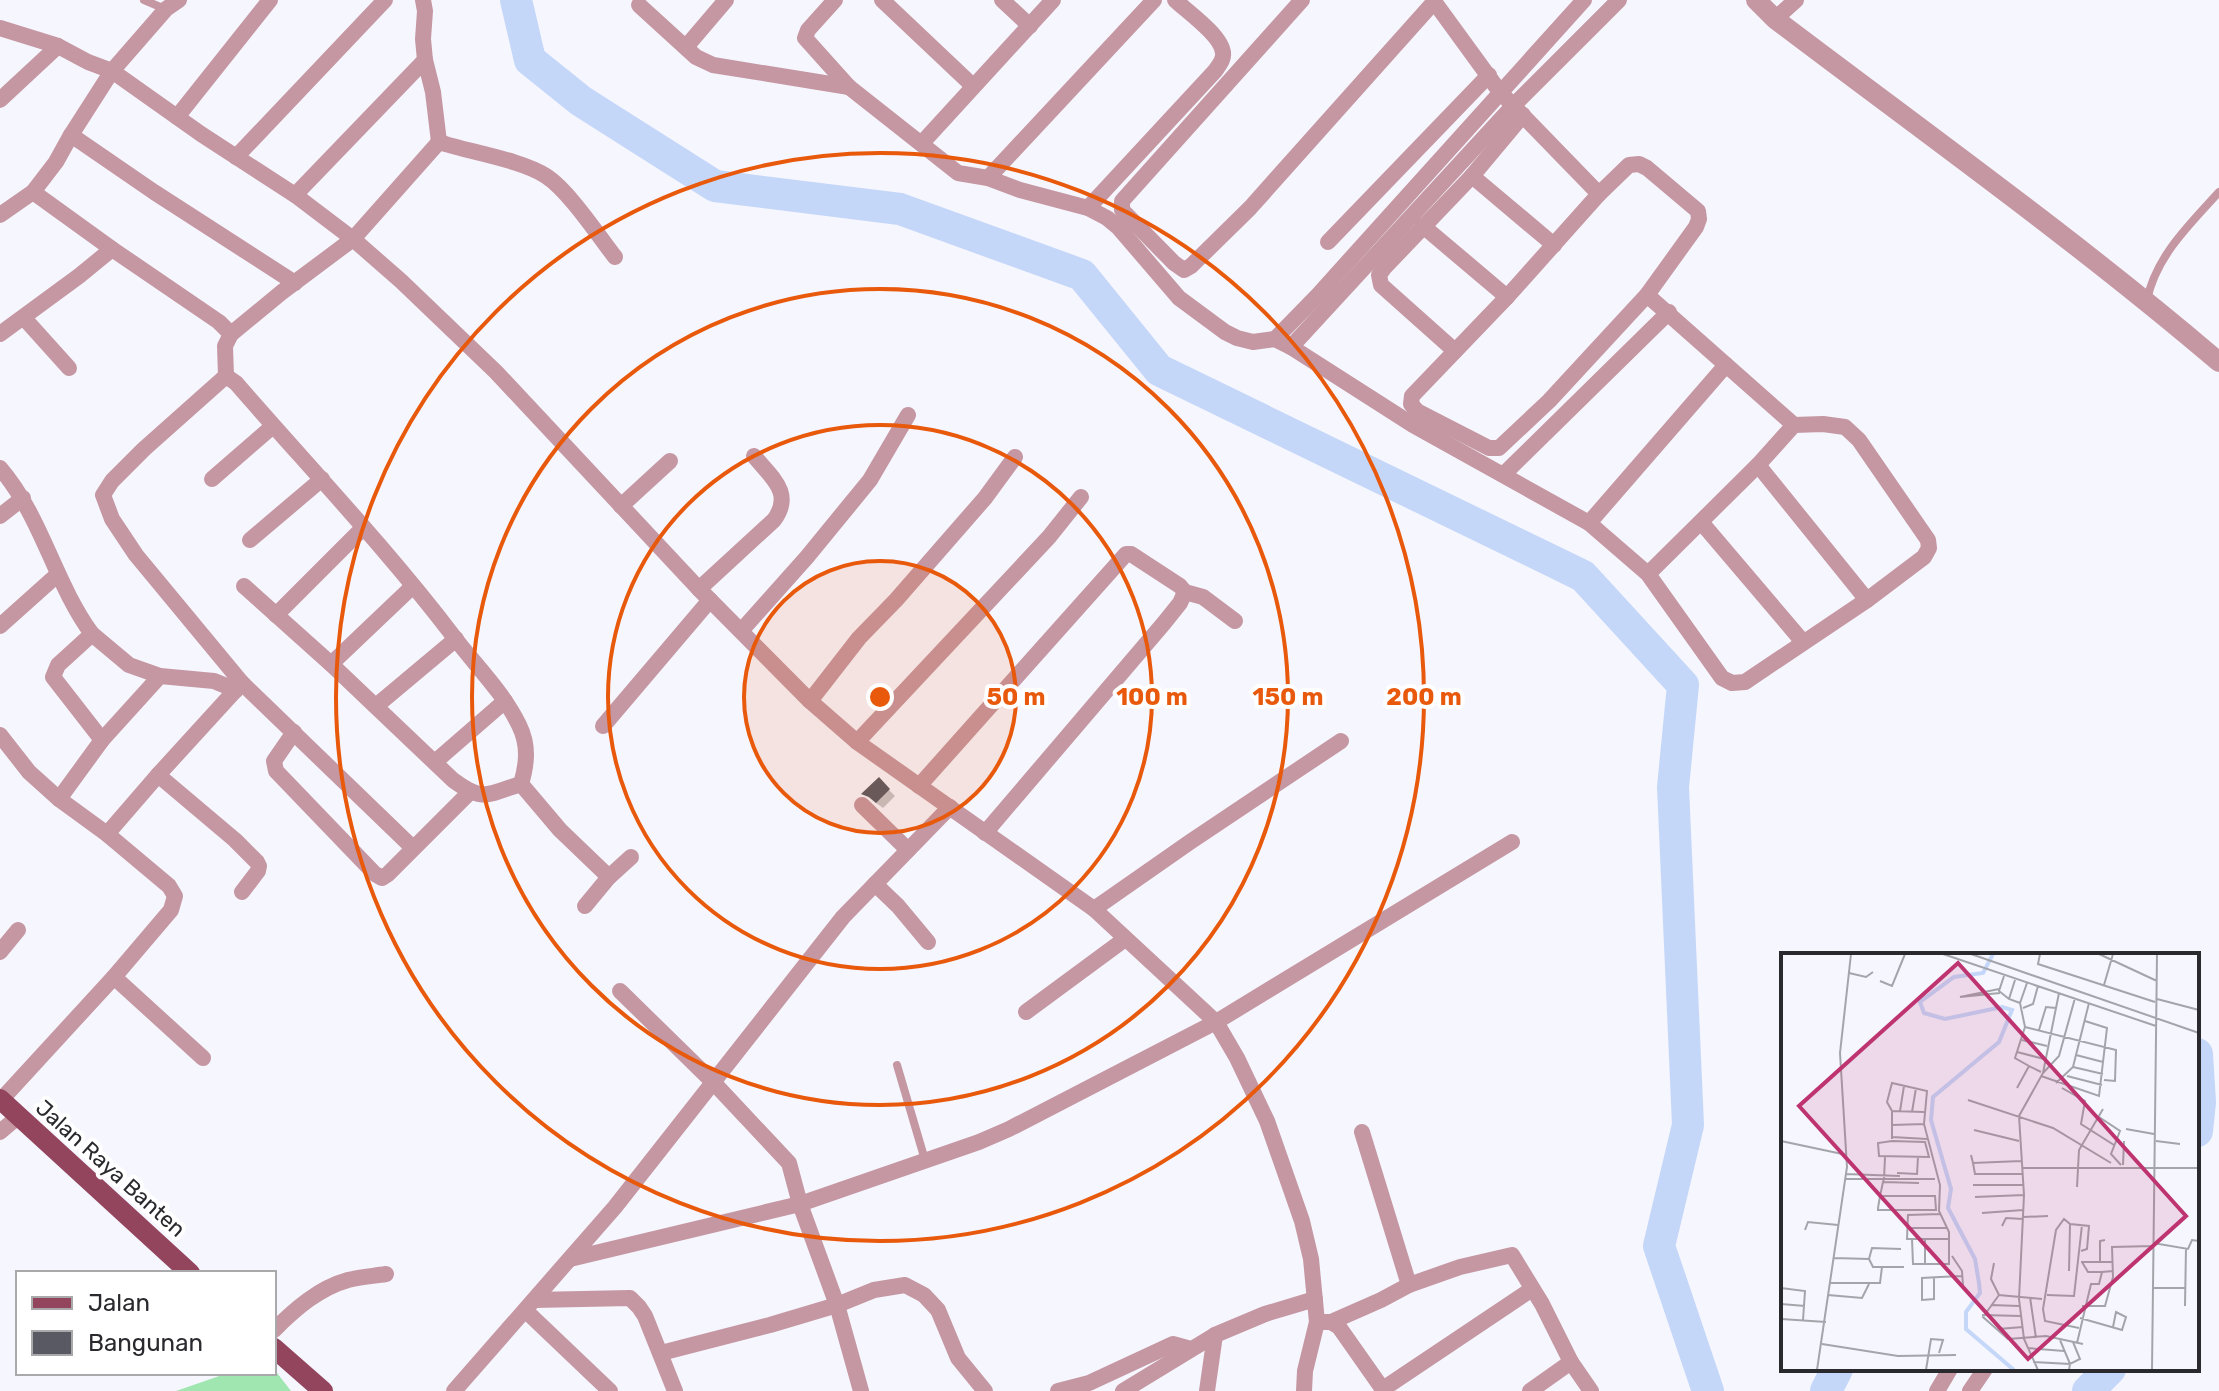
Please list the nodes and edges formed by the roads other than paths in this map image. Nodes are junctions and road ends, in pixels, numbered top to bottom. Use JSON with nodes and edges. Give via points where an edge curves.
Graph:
{"nodes":[{"id":1,"x":144,"y":0,"type":"edge"},
{"id":2,"x":270,"y":0,"type":"edge"},
{"id":3,"x":385,"y":0,"type":"edge"},
{"id":4,"x":423,"y":0,"type":"edge"},
{"id":5,"x":726,"y":0,"type":"edge"},
{"id":6,"x":835,"y":0,"type":"edge"},
{"id":7,"x":882,"y":0,"type":"edge"},
{"id":8,"x":1002,"y":0,"type":"edge"},
{"id":9,"x":1053,"y":0,"type":"edge"},
{"id":10,"x":1154,"y":0,"type":"edge"},
{"id":11,"x":1175,"y":0,"type":"edge"},
{"id":12,"x":1302,"y":0,"type":"edge"},
{"id":13,"x":1584,"y":0,"type":"edge"},
{"id":14,"x":1619,"y":0,"type":"edge"},
{"id":15,"x":1756,"y":0,"type":"edge"},
{"id":16,"x":1796,"y":0,"type":"edge"},
{"id":17,"x":1434,"y":1,"type":"edge"},
{"id":18,"x":172,"y":4,"type":"edge"},
{"id":19,"x":639,"y":5,"type":"dead end"},
{"id":20,"x":1775,"y":19,"type":"junction"},
{"id":21,"x":1030,"y":26,"type":"junction"},
{"id":22,"x":0,"y":28,"type":"edge"},
{"id":23,"x":58,"y":46,"type":"junction"},
{"id":24,"x":686,"y":47,"type":"junction"},
{"id":25,"x":425,"y":60,"type":"junction"},
{"id":26,"x":1526,"y":63,"type":"junction"},
{"id":27,"x":112,"y":71,"type":"junction"},
{"id":28,"x":1489,"y":75,"type":"junction"},
{"id":29,"x":1542,"y":77,"type":"junction"},
{"id":30,"x":973,"y":86,"type":"junction"},
{"id":31,"x":849,"y":87,"type":"junction"},
{"id":32,"x":1500,"y":92,"type":"junction"},
{"id":33,"x":0,"y":100,"type":"edge"},
{"id":34,"x":1518,"y":111,"type":"junction"},
{"id":35,"x":177,"y":117,"type":"junction"},
{"id":36,"x":71,"y":135,"type":"junction"},
{"id":37,"x":439,"y":142,"type":"junction"},
{"id":38,"x":922,"y":143,"type":"junction"},
{"id":39,"x":236,"y":157,"type":"junction"},
{"id":40,"x":1472,"y":176,"type":"junction"},
{"id":41,"x":988,"y":178,"type":"junction"},
{"id":42,"x":33,"y":192,"type":"junction"},
{"id":43,"x":2219,"y":192,"type":"edge"},
{"id":44,"x":1599,"y":194,"type":"junction"},
{"id":45,"x":295,"y":195,"type":"junction"},
{"id":46,"x":1088,"y":208,"type":"junction"},
{"id":47,"x":0,"y":215,"type":"edge"},
{"id":48,"x":1423,"y":226,"type":"junction"},
{"id":49,"x":353,"y":239,"type":"junction"},
{"id":50,"x":1328,"y":242,"type":"dead end"},
{"id":51,"x":1554,"y":245,"type":"junction"},
{"id":52,"x":112,"y":249,"type":"junction"},
{"id":53,"x":615,"y":257,"type":"dead end"},
{"id":54,"x":295,"y":283,"type":"junction"},
{"id":55,"x":1647,"y":295,"type":"junction"},
{"id":56,"x":1507,"y":297,"type":"junction"},
{"id":57,"x":2147,"y":301,"type":"junction"},
{"id":58,"x":1669,"y":312,"type":"junction"},
{"id":59,"x":24,"y":318,"type":"junction"},
{"id":60,"x":0,"y":334,"type":"edge"},
{"id":61,"x":231,"y":334,"type":"junction"},
{"id":62,"x":1275,"y":339,"type":"junction"},
{"id":63,"x":1291,"y":347,"type":"junction"},
{"id":64,"x":1455,"y":351,"type":"junction"},
{"id":65,"x":2219,"y":362,"type":"edge"},
{"id":66,"x":1726,"y":365,"type":"junction"},
{"id":67,"x":69,"y":368,"type":"dead end"},
{"id":68,"x":226,"y":376,"type":"junction"},
{"id":69,"x":908,"y":415,"type":"dead end"},
{"id":70,"x":1794,"y":425,"type":"junction"},
{"id":71,"x":273,"y":426,"type":"junction"},
{"id":72,"x":754,"y":456,"type":"dead end"},
{"id":73,"x":1015,"y":457,"type":"dead end"},
{"id":74,"x":670,"y":461,"type":"dead end"},
{"id":75,"x":1758,"y":465,"type":"junction"},
{"id":76,"x":0,"y":468,"type":"edge"},
{"id":77,"x":1504,"y":474,"type":"junction"},
{"id":78,"x":212,"y":479,"type":"dead end"},
{"id":79,"x":322,"y":479,"type":"junction"},
{"id":80,"x":1081,"y":497,"type":"dead end"},
{"id":81,"x":23,"y":498,"type":"junction"},
{"id":82,"x":621,"y":506,"type":"junction"},
{"id":83,"x":0,"y":516,"type":"edge"},
{"id":84,"x":1701,"y":522,"type":"junction"},
{"id":85,"x":1589,"y":523,"type":"junction"},
{"id":86,"x":363,"y":528,"type":"junction"},
{"id":87,"x":250,"y":540,"type":"dead end"},
{"id":88,"x":1648,"y":574,"type":"junction"},
{"id":89,"x":57,"y":575,"type":"junction"},
{"id":90,"x":244,"y":586,"type":"dead end"},
{"id":91,"x":413,"y":586,"type":"junction"},
{"id":92,"x":1185,"y":592,"type":"junction"},
{"id":93,"x":705,"y":595,"type":"junction"},
{"id":94,"x":1867,"y":600,"type":"junction"},
{"id":95,"x":276,"y":615,"type":"junction"},
{"id":96,"x":1235,"y":621,"type":"dead end"},
{"id":97,"x":0,"y":626,"type":"edge"},
{"id":98,"x":741,"y":631,"type":"junction"},
{"id":99,"x":92,"y":634,"type":"junction"},
{"id":100,"x":456,"y":639,"type":"junction"},
{"id":101,"x":1803,"y":642,"type":"junction"},
{"id":102,"x":331,"y":664,"type":"junction"},
{"id":103,"x":160,"y":676,"type":"junction"},
{"id":104,"x":239,"y":687,"type":"junction"},
{"id":105,"x":505,"y":701,"type":"junction"},
{"id":106,"x":810,"y":701,"type":"junction"},
{"id":107,"x":376,"y":706,"type":"junction"},
{"id":108,"x":603,"y":726,"type":"dead end"},
{"id":109,"x":294,"y":732,"type":"junction"},
{"id":110,"x":0,"y":735,"type":"edge"},
{"id":111,"x":102,"y":740,"type":"junction"},
{"id":112,"x":1341,"y":741,"type":"dead end"},
{"id":113,"x":857,"y":742,"type":"junction"},
{"id":114,"x":436,"y":761,"type":"junction"},
{"id":115,"x":158,"y":775,"type":"junction"},
{"id":116,"x":521,"y":784,"type":"junction"},
{"id":117,"x":919,"y":786,"type":"junction"},
{"id":118,"x":470,"y":792,"type":"junction"},
{"id":119,"x":59,"y":799,"type":"junction"},
{"id":120,"x":862,"y":805,"type":"dead end"},
{"id":121,"x":950,"y":807,"type":"junction"},
{"id":122,"x":985,"y":833,"type":"junction"},
{"id":123,"x":107,"y":834,"type":"junction"},
{"id":124,"x":1512,"y":842,"type":"dead end"},
{"id":125,"x":413,"y":848,"type":"junction"},
{"id":126,"x":908,"y":850,"type":"junction"},
{"id":127,"x":631,"y":857,"type":"dead end"},
{"id":128,"x":609,"y":877,"type":"junction"},
{"id":129,"x":875,"y":884,"type":"junction"},
{"id":130,"x":242,"y":892,"type":"dead end"},
{"id":131,"x":585,"y":906,"type":"dead end"},
{"id":132,"x":1094,"y":909,"type":"junction"},
{"id":133,"x":18,"y":930,"type":"dead end"},
{"id":134,"x":1125,"y":939,"type":"junction"},
{"id":135,"x":928,"y":942,"type":"dead end"},
{"id":136,"x":0,"y":952,"type":"edge"},
{"id":137,"x":114,"y":977,"type":"junction"},
{"id":138,"x":620,"y":991,"type":"dead end"},
{"id":139,"x":1026,"y":1012,"type":"dead end"},
{"id":140,"x":1216,"y":1022,"type":"junction"},
{"id":141,"x":203,"y":1058,"type":"dead end"},
{"id":142,"x":897,"y":1065,"type":"dead end"},
{"id":143,"x":714,"y":1083,"type":"junction"},
{"id":144,"x":0,"y":1099,"type":"edge"},
{"id":145,"x":19,"y":1116,"type":"junction"},
{"id":146,"x":0,"y":1132,"type":"edge"},
{"id":147,"x":1362,"y":1132,"type":"dead end"},
{"id":148,"x":925,"y":1161,"type":"junction"},
{"id":149,"x":800,"y":1204,"type":"junction"},
{"id":150,"x":570,"y":1259,"type":"junction"},
{"id":151,"x":188,"y":1271,"type":"edge"},
{"id":152,"x":386,"y":1274,"type":"dead end"},
{"id":153,"x":1409,"y":1285,"type":"junction"},
{"id":154,"x":1532,"y":1289,"type":"junction"},
{"id":155,"x":1315,"y":1299,"type":"junction"},
{"id":156,"x":530,"y":1305,"type":"junction"},
{"id":157,"x":837,"y":1305,"type":"junction"},
{"id":158,"x":1324,"y":1322,"type":"junction"},
{"id":159,"x":276,"y":1328,"type":"edge"},
{"id":160,"x":1215,"y":1335,"type":"junction"},
{"id":161,"x":1191,"y":1349,"type":"junction"},
{"id":162,"x":276,"y":1350,"type":"edge"},
{"id":163,"x":661,"y":1353,"type":"junction"},
{"id":164,"x":1571,"y":1362,"type":"junction"},
{"id":165,"x":1949,"y":1371,"type":"edge"},
{"id":166,"x":1984,"y":1371,"type":"edge"},
{"id":167,"x":1383,"y":1390,"type":"edge"},
{"id":168,"x":323,"y":1391,"type":"edge"},
{"id":169,"x":454,"y":1391,"type":"edge"},
{"id":170,"x":610,"y":1391,"type":"edge"},
{"id":171,"x":675,"y":1391,"type":"edge"},
{"id":172,"x":861,"y":1391,"type":"edge"},
{"id":173,"x":985,"y":1391,"type":"edge"},
{"id":174,"x":1058,"y":1391,"type":"edge"},
{"id":175,"x":1123,"y":1391,"type":"edge"},
{"id":176,"x":1207,"y":1391,"type":"edge"},
{"id":177,"x":1304,"y":1391,"type":"edge"},
{"id":178,"x":1530,"y":1391,"type":"edge"},
{"id":179,"x":1591,"y":1391,"type":"edge"},
{"id":180,"x":1937,"y":1391,"type":"edge"},
{"id":181,"x":1970,"y":1391,"type":"edge"}],
"edges":[{"from":1,"to":18,"type":"lane"},
{"from":2,"to":35,"type":"street"},
{"from":3,"to":39,"type":"street"},
{"from":4,"to":25,"type":"street"},
{"from":5,"to":24,"type":"street"},
{"from":6,"to":31,"type":"street","via":[[805,38]]},
{"from":7,"to":30,"type":"street"},
{"from":8,"to":21,"type":"street"},
{"from":9,"to":21,"type":"street"},
{"from":10,"to":41,"type":"street"},
{"from":11,"to":46,"type":"street","via":[[1215,37],[1222,61]]},
{"from":12,"to":17,"type":"street","via":[[1122,201],[1122,210],[1184,270],[1250,208]]},
{"from":13,"to":26,"type":"street"},
{"from":14,"to":29,"type":"street"},
{"from":15,"to":20,"type":"street"},
{"from":16,"to":20,"type":"street"},
{"from":17,"to":28,"type":"street"},
{"from":18,"to":27,"type":"street"},
{"from":19,"to":24,"type":"street"},
{"from":20,"to":57,"type":"street"},
{"from":21,"to":30,"type":"street"},
{"from":22,"to":23,"type":"street"},
{"from":23,"to":27,"type":"street"},
{"from":23,"to":33,"type":"street"},
{"from":24,"to":31,"type":"street","via":[[713,65]]},
{"from":25,"to":37,"type":"street"},
{"from":25,"to":45,"type":"street"},
{"from":26,"to":29,"type":"street"},
{"from":26,"to":32,"type":"street"},
{"from":27,"to":35,"type":"street"},
{"from":27,"to":36,"type":"street"},
{"from":28,"to":32,"type":"street"},
{"from":28,"to":50,"type":"street"},
{"from":29,"to":34,"type":"street"},
{"from":30,"to":38,"type":"street"},
{"from":31,"to":38,"type":"street"},
{"from":32,"to":34,"type":"street"},
{"from":32,"to":62,"type":"street"},
{"from":34,"to":40,"type":"street"},
{"from":34,"to":44,"type":"street"},
{"from":34,"to":63,"type":"street"},
{"from":35,"to":39,"type":"street"},
{"from":36,"to":42,"type":"street"},
{"from":36,"to":54,"type":"street"},
{"from":37,"to":49,"type":"street"},
{"from":37,"to":53,"type":"street","via":[[547,176]]},
{"from":38,"to":41,"type":"street","via":[[958,173]]},
{"from":39,"to":45,"type":"street"},
{"from":40,"to":48,"type":"street"},
{"from":40,"to":51,"type":"street"},
{"from":41,"to":46,"type":"street"},
{"from":42,"to":47,"type":"street"},
{"from":42,"to":52,"type":"street"},
{"from":43,"to":57,"type":"lane","via":[[2162,261]]},
{"from":44,"to":51,"type":"street"},
{"from":44,"to":55,"type":"street","via":[[1629,165],[1639,164],[1698,211],[1696,227]]},
{"from":45,"to":49,"type":"street"},
{"from":46,"to":62,"type":"street","via":[[1118,227],[1179,298],[1225,332],[1253,342]]},
{"from":48,"to":56,"type":"street"},
{"from":48,"to":64,"type":"street","via":[[1379,275],[1381,285]]},
{"from":49,"to":54,"type":"street"},
{"from":49,"to":82,"type":"street","via":[[496,372]]},
{"from":51,"to":56,"type":"street"},
{"from":52,"to":59,"type":"street"},
{"from":52,"to":61,"type":"street"},
{"from":54,"to":61,"type":"street"},
{"from":55,"to":58,"type":"street"},
{"from":55,"to":64,"type":"street","via":[[1499,448],[1423,415],[1411,404],[1412,396]]},
{"from":56,"to":64,"type":"street"},
{"from":57,"to":65,"type":"street"},
{"from":58,"to":66,"type":"street"},
{"from":58,"to":77,"type":"street"},
{"from":59,"to":60,"type":"street"},
{"from":59,"to":67,"type":"street"},
{"from":61,"to":68,"type":"street","via":[[225,346]]},
{"from":62,"to":63,"type":"street"},
{"from":63,"to":77,"type":"street","via":[[1413,425]]},
{"from":66,"to":70,"type":"street"},
{"from":66,"to":85,"type":"street"},
{"from":68,"to":71,"type":"street"},
{"from":68,"to":104,"type":"street","via":[[144,449],[103,495],[136,555]]},
{"from":69,"to":98,"type":"street","via":[[870,480]]},
{"from":70,"to":75,"type":"street"},
{"from":70,"to":94,"type":"street","via":[[1845,427],[1928,540],[1924,557]]},
{"from":71,"to":78,"type":"street"},
{"from":71,"to":79,"type":"street"},
{"from":72,"to":93,"type":"street","via":[[779,486],[781,510]]},
{"from":73,"to":106,"type":"street"},
{"from":74,"to":82,"type":"street"},
{"from":75,"to":84,"type":"street"},
{"from":75,"to":94,"type":"street"},
{"from":76,"to":81,"type":"street"},
{"from":77,"to":85,"type":"street"},
{"from":79,"to":86,"type":"street"},
{"from":79,"to":87,"type":"street"},
{"from":80,"to":113,"type":"street"},
{"from":81,"to":83,"type":"street"},
{"from":81,"to":89,"type":"street"},
{"from":82,"to":93,"type":"street"},
{"from":84,"to":88,"type":"street"},
{"from":84,"to":101,"type":"street"},
{"from":85,"to":88,"type":"street"},
{"from":86,"to":91,"type":"street"},
{"from":86,"to":95,"type":"street"},
{"from":88,"to":101,"type":"street","via":[[1722,678],[1732,683],[1745,682]]},
{"from":89,"to":97,"type":"street"},
{"from":89,"to":99,"type":"street"},
{"from":90,"to":95,"type":"street"},
{"from":91,"to":100,"type":"street"},
{"from":91,"to":102,"type":"street"},
{"from":92,"to":96,"type":"street","via":[[1203,597]]},
{"from":92,"to":117,"type":"street","via":[[1126,554]]},
{"from":92,"to":122,"type":"street"},
{"from":93,"to":98,"type":"street"},
{"from":93,"to":108,"type":"street"},
{"from":94,"to":101,"type":"street"},
{"from":95,"to":102,"type":"street"},
{"from":98,"to":106,"type":"street"},
{"from":99,"to":103,"type":"street","via":[[129,665]]},
{"from":99,"to":111,"type":"street","via":[[58,665],[53,677]]},
{"from":100,"to":105,"type":"street"},
{"from":100,"to":107,"type":"street"},
{"from":102,"to":107,"type":"street"},
{"from":103,"to":104,"type":"street"},
{"from":103,"to":111,"type":"street"},
{"from":104,"to":109,"type":"street"},
{"from":104,"to":115,"type":"street"},
{"from":105,"to":114,"type":"street"},
{"from":105,"to":116,"type":"street","via":[[524,736],[527,756]]},
{"from":106,"to":113,"type":"street"},
{"from":107,"to":114,"type":"street"},
{"from":109,"to":125,"type":"street"},
{"from":109,"to":125,"type":"street","via":[[274,761],[276,771],[375,874],[388,874]]},
{"from":110,"to":119,"type":"street"},
{"from":111,"to":119,"type":"street"},
{"from":112,"to":132,"type":"street"},
{"from":113,"to":117,"type":"street"},
{"from":114,"to":118,"type":"street"},
{"from":115,"to":123,"type":"street"},
{"from":115,"to":130,"type":"street","via":[[257,862],[258,871]]},
{"from":116,"to":118,"type":"street","via":[[489,794]]},
{"from":116,"to":128,"type":"street"},
{"from":117,"to":121,"type":"street"},
{"from":118,"to":125,"type":"street"},
{"from":119,"to":123,"type":"street"},
{"from":120,"to":126,"type":"street"},
{"from":121,"to":122,"type":"street"},
{"from":121,"to":126,"type":"street"},
{"from":122,"to":132,"type":"street"},
{"from":123,"to":137,"type":"street","via":[[175,896],[171,910]]},
{"from":124,"to":140,"type":"street"},
{"from":126,"to":129,"type":"street"},
{"from":127,"to":128,"type":"street"},
{"from":128,"to":131,"type":"street"},
{"from":129,"to":135,"type":"street"},
{"from":129,"to":143,"type":"street","via":[[808,959]]},
{"from":132,"to":134,"type":"street"},
{"from":133,"to":136,"type":"street"},
{"from":134,"to":139,"type":"street"},
{"from":134,"to":140,"type":"street"},
{"from":137,"to":141,"type":"street"},
{"from":137,"to":144,"type":"street"},
{"from":138,"to":143,"type":"street"},
{"from":140,"to":148,"type":"street","via":[[1009,1129]]},
{"from":140,"to":155,"type":"street","via":[[1267,1121],[1302,1221]]},
{"from":142,"to":148,"type":"lane"},
{"from":143,"to":149,"type":"street","via":[[789,1163]]},
{"from":143,"to":150,"type":"street"},
{"from":144,"to":145,"type":"main road","name":"Jalan Raya Banten"},
{"from":145,"to":146,"type":"street"},
{"from":145,"to":151,"type":"main road","name":"Jalan Raya Banten"},
{"from":147,"to":153,"type":"street"},
{"from":148,"to":149,"type":"street"},
{"from":149,"to":150,"type":"street"},
{"from":149,"to":157,"type":"street"},
{"from":150,"to":156,"type":"street"},
{"from":152,"to":159,"type":"street","via":[[346,1280],[304,1302]]},
{"from":153,"to":154,"type":"street","via":[[1512,1255]]},
{"from":153,"to":158,"type":"street"},
{"from":154,"to":164,"type":"street"},
{"from":154,"to":167,"type":"street"},
{"from":155,"to":158,"type":"street"},
{"from":155,"to":160,"type":"street"},
{"from":156,"to":163,"type":"street","via":[[630,1298],[645,1316]]},
{"from":156,"to":169,"type":"street"},
{"from":156,"to":170,"type":"street"},
{"from":157,"to":163,"type":"street"},
{"from":157,"to":172,"type":"street"},
{"from":157,"to":173,"type":"street","via":[[905,1285],[924,1295],[938,1310],[958,1358]]},
{"from":158,"to":167,"type":"street","via":[[1341,1329]]},
{"from":158,"to":177,"type":"street","via":[[1305,1371]]},
{"from":160,"to":161,"type":"street"},
{"from":160,"to":176,"type":"street"},
{"from":161,"to":174,"type":"street","via":[[1173,1344],[1089,1383]]},
{"from":161,"to":175,"type":"street"},
{"from":162,"to":168,"type":"main road"},
{"from":163,"to":171,"type":"street"},
{"from":164,"to":178,"type":"street"},
{"from":164,"to":179,"type":"street"},
{"from":165,"to":180,"type":"street"},
{"from":166,"to":181,"type":"street"}]}
